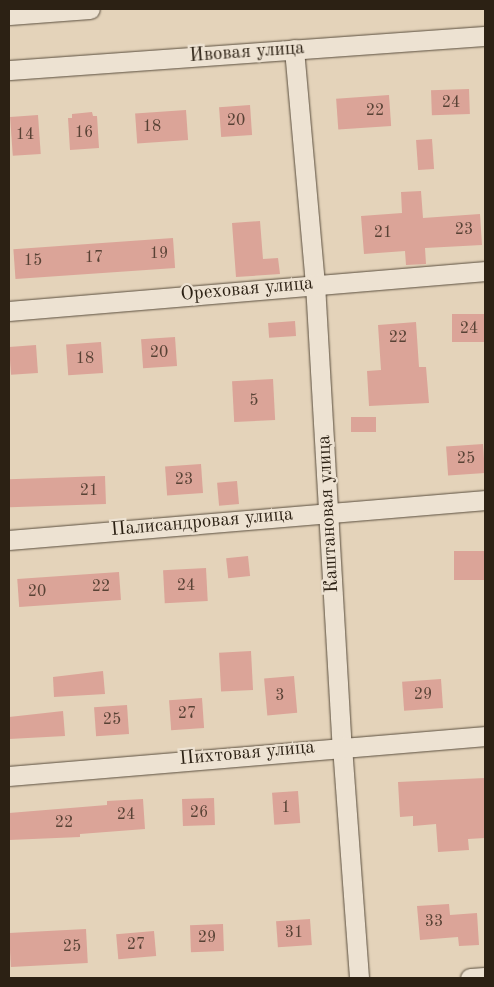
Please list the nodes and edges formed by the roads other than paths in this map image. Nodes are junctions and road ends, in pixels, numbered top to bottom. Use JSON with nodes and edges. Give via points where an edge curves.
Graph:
{"nodes":[{"id":1,"x":90,"y":9,"type":"edge"},
{"id":2,"x":9,"y":14,"type":"edge"},
{"id":3,"x":485,"y":36,"type":"edge"},
{"id":4,"x":294,"y":49,"type":"junction"},
{"id":5,"x":9,"y":70,"type":"edge"},
{"id":6,"x":485,"y":271,"type":"edge"},
{"id":7,"x":315,"y":284,"type":"junction"},
{"id":8,"x":9,"y":311,"type":"edge"},
{"id":9,"x":485,"y":500,"type":"edge"},
{"id":10,"x":329,"y":511,"type":"junction"},
{"id":11,"x":9,"y":540,"type":"edge"},
{"id":12,"x":485,"y":736,"type":"edge"},
{"id":13,"x":342,"y":746,"type":"junction"},
{"id":14,"x":9,"y":776,"type":"edge"},
{"id":15,"x":485,"y":977,"type":"edge"},
{"id":16,"x":359,"y":978,"type":"edge"},
{"id":17,"x":470,"y":978,"type":"edge"}],
"edges":[{"from":1,"to":2,"type":"street"},
{"from":3,"to":4,"type":"street","name":"Ивовая улица"},
{"from":4,"to":5,"type":"street","name":"Ивовая улица"},
{"from":4,"to":7,"type":"street","name":"Каштановая улица"},
{"from":6,"to":7,"type":"street","name":"Ореховая улица"},
{"from":7,"to":8,"type":"street","name":"Ореховая улица"},
{"from":7,"to":10,"type":"street","name":"Каштановая улица"},
{"from":9,"to":10,"type":"street","name":"Палисандровая улица"},
{"from":10,"to":11,"type":"street","name":"Палисандровая улица"},
{"from":10,"to":13,"type":"street","name":"Каштановая улица"},
{"from":12,"to":13,"type":"street","name":"Пихтовая улица"},
{"from":13,"to":14,"type":"street","name":"Пихтовая улица"},
{"from":13,"to":16,"type":"street","name":"Каштановая улица"},
{"from":15,"to":17,"type":"street"}]}
